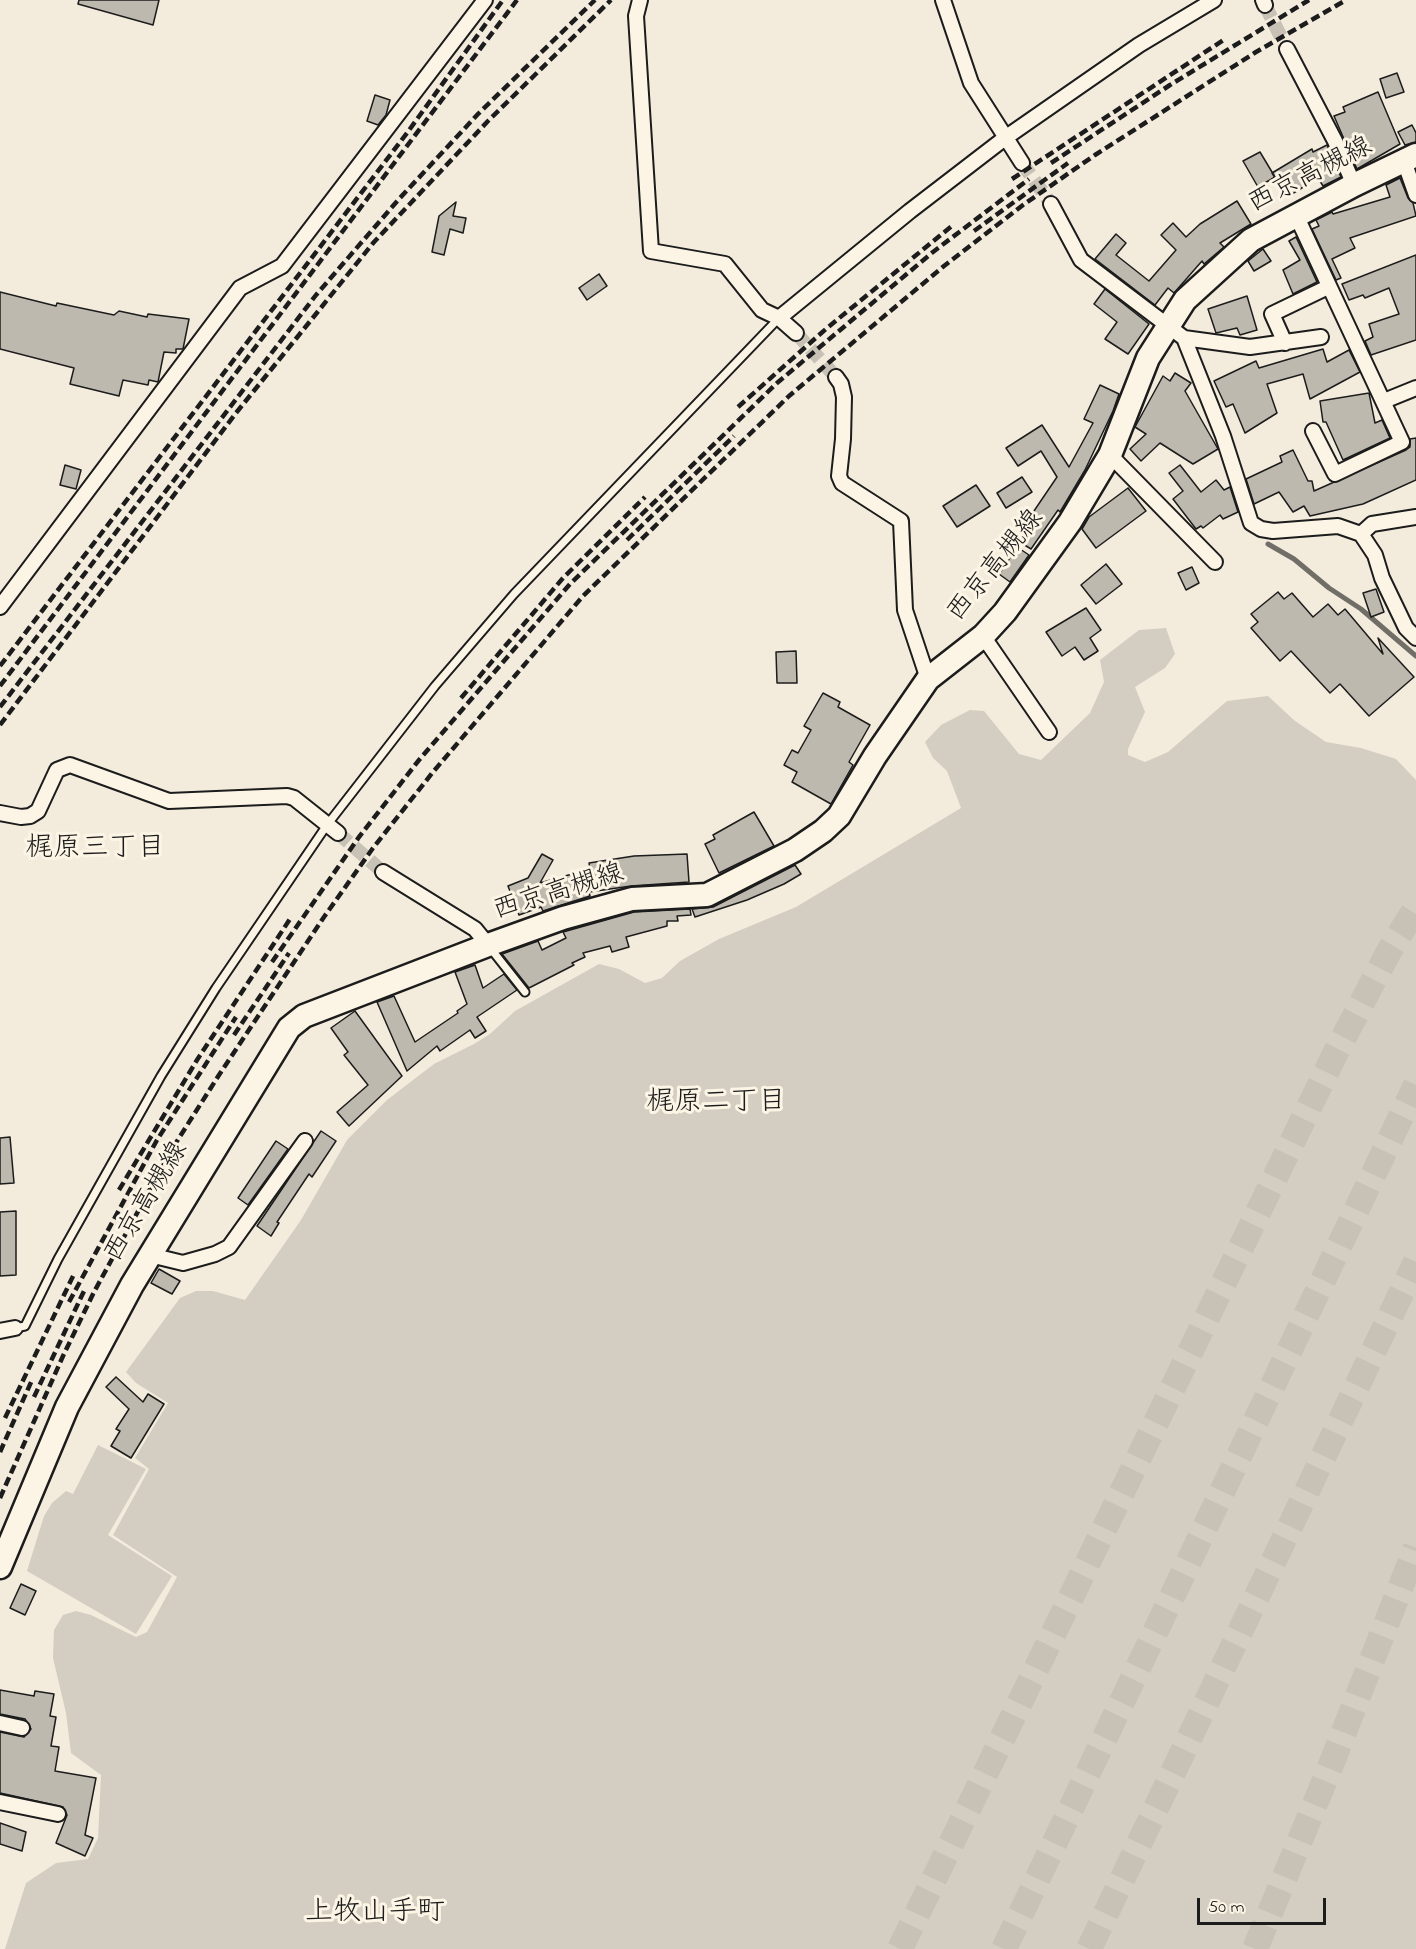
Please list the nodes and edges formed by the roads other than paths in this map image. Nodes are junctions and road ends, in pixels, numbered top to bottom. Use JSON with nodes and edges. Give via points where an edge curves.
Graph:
{"nodes":[{"id":1,"x":485,"y":0,"type":"edge"},
{"id":2,"x":943,"y":0,"type":"edge"},
{"id":3,"x":1214,"y":0,"type":"edge"},
{"id":4,"x":642,"y":2,"type":"edge"},
{"id":5,"x":1287,"y":48,"type":"tunnel mouth"},
{"id":6,"x":1005,"y":138,"type":"junction"},
{"id":7,"x":1410,"y":158,"type":"edge"},
{"id":8,"x":1022,"y":164,"type":"tunnel mouth"},
{"id":9,"x":1354,"y":185,"type":"junction"},
{"id":10,"x":1416,"y":195,"type":"edge"},
{"id":11,"x":1051,"y":204,"type":"tunnel mouth"},
{"id":12,"x":1296,"y":215,"type":"junction"},
{"id":13,"x":1328,"y":287,"type":"junction"},
{"id":14,"x":779,"y":318,"type":"junction"},
{"id":15,"x":1176,"y":332,"type":"junction"},
{"id":16,"x":796,"y":333,"type":"tunnel mouth"},
{"id":17,"x":1322,"y":337,"type":"dead end"},
{"id":18,"x":1285,"y":343,"type":"junction"},
{"id":19,"x":836,"y":377,"type":"tunnel mouth"},
{"id":20,"x":1416,"y":388,"type":"edge"},
{"id":21,"x":1384,"y":401,"type":"junction"},
{"id":22,"x":1313,"y":430,"type":"dead end"},
{"id":23,"x":1110,"y":455,"type":"junction"},
{"id":24,"x":1416,"y":517,"type":"edge"},
{"id":25,"x":1361,"y":534,"type":"junction"},
{"id":26,"x":1215,"y":562,"type":"dead end"},
{"id":27,"x":0,"y":607,"type":"edge"},
{"id":28,"x":983,"y":636,"type":"junction"},
{"id":29,"x":1416,"y":638,"type":"edge"},
{"id":30,"x":928,"y":679,"type":"junction"},
{"id":31,"x":1049,"y":732,"type":"dead end"},
{"id":32,"x":0,"y":813,"type":"edge"},
{"id":33,"x":332,"y":829,"type":"junction"},
{"id":34,"x":383,"y":872,"type":"tunnel mouth"},
{"id":35,"x":488,"y":945,"type":"junction"},
{"id":36,"x":525,"y":992,"type":"dead end"},
{"id":37,"x":305,"y":1141,"type":"dead end"},
{"id":38,"x":150,"y":1255,"type":"junction"},
{"id":39,"x":15,"y":1328,"type":"joint"},
{"id":40,"x":0,"y":1330,"type":"edge"},
{"id":41,"x":0,"y":1568,"type":"edge"},
{"id":42,"x":0,"y":1723,"type":"edge"},
{"id":43,"x":22,"y":1728,"type":"dead end"},
{"id":44,"x":0,"y":1802,"type":"edge"},
{"id":45,"x":58,"y":1814,"type":"dead end"}],
"edges":[{"from":1,"to":27,"type":"street","via":[[282,266],[240,288]]},
{"from":2,"to":6,"type":"street","via":[[971,83]]},
{"from":3,"to":6,"type":"street","via":[[1139,45]]},
{"from":4,"to":14,"type":"street","via":[[636,16],[651,251],[725,264],[762,310]]},
{"from":5,"to":9,"type":"street"},
{"from":6,"to":8,"type":"street"},
{"from":6,"to":14,"type":"street"},
{"from":7,"to":9,"type":"main road","name":"西京高槻線"},
{"from":7,"to":10,"type":"street"},
{"from":9,"to":12,"type":"main road","name":"西京高槻線"},
{"from":11,"to":15,"type":"street","via":[[1081,260]]},
{"from":12,"to":13,"type":"street"},
{"from":12,"to":15,"type":"main road","name":"西京高槻線","via":[[1251,240],[1185,300]]},
{"from":13,"to":18,"type":"street","via":[[1272,314]]},
{"from":13,"to":21,"type":"street"},
{"from":14,"to":16,"type":"street"},
{"from":14,"to":33,"type":"lane","via":[[514,594],[435,686]]},
{"from":15,"to":18,"type":"street","via":[[1250,347]]},
{"from":15,"to":23,"type":"main road","name":"西京高槻線","via":[[1148,358]]},
{"from":15,"to":25,"type":"street","via":[[1224,436],[1251,523],[1273,531],[1338,526]]},
{"from":17,"to":18,"type":"street"},
{"from":19,"to":30,"type":"street","via":[[844,397],[839,476],[843,483],[901,521],[905,610]]},
{"from":20,"to":21,"type":"street"},
{"from":21,"to":22,"type":"street","via":[[1402,442],[1330,476]]},
{"from":23,"to":26,"type":"street"},
{"from":23,"to":28,"type":"main road","name":"西京高槻線","via":[[1070,522]]},
{"from":24,"to":25,"type":"street","via":[[1372,524]]},
{"from":25,"to":29,"type":"street","via":[[1375,555],[1406,628]]},
{"from":28,"to":30,"type":"main road","name":"西京高槻線"},
{"from":28,"to":31,"type":"street"},
{"from":30,"to":35,"type":"main road","name":"西京高槻線","via":[[839,816],[795,850],[707,895],[632,898]]},
{"from":32,"to":33,"type":"street","via":[[21,817],[38,811],[57,770],[70,765],[163,800],[287,796]]},
{"from":33,"to":39,"type":"lane","via":[[216,988],[161,1076],[58,1259],[25,1326]]},
{"from":34,"to":35,"type":"street","via":[[476,929]]},
{"from":35,"to":36,"type":"lane"},
{"from":35,"to":38,"type":"main road","name":"西京高槻線","via":[[296,1022],[277,1046]]},
{"from":37,"to":38,"type":"street","via":[[229,1247],[183,1263]]},
{"from":38,"to":41,"type":"main road","name":"西京高槻線","via":[[66,1407]]},
{"from":39,"to":40,"type":"street"},
{"from":42,"to":43,"type":"street"},
{"from":44,"to":45,"type":"street"}]}
